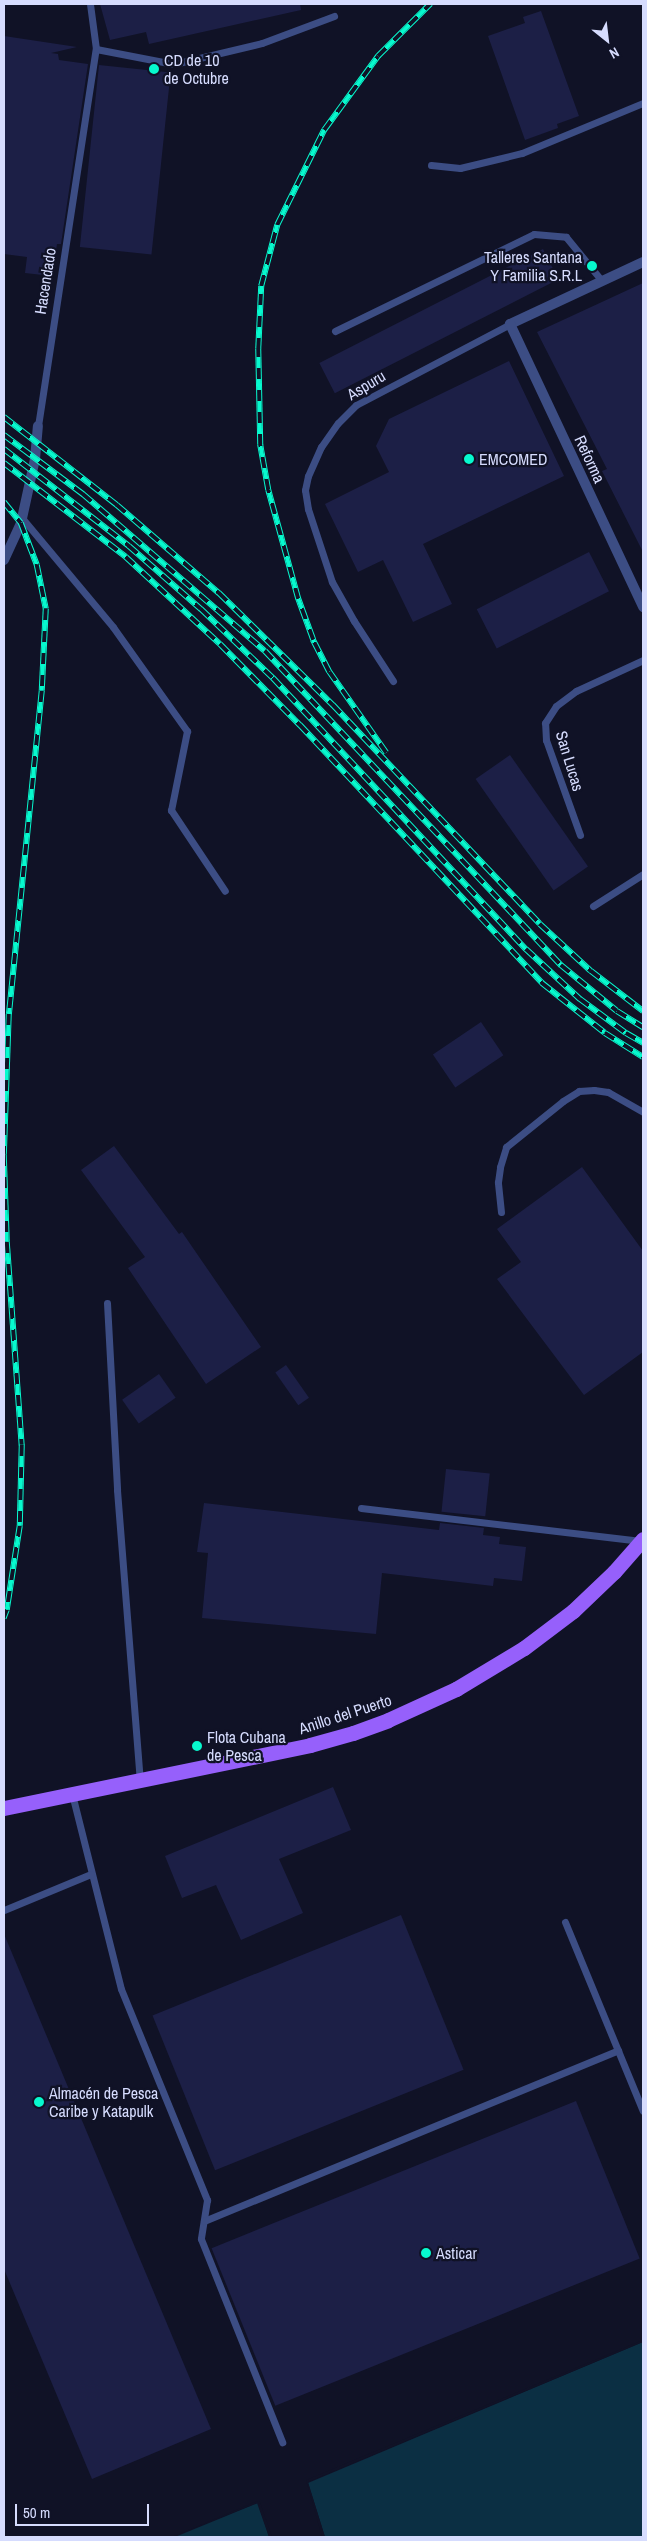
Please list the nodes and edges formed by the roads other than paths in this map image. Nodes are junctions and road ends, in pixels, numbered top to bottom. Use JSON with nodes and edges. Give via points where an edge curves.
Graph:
{"nodes":[{"id":1,"x":90,"y":4,"type":"edge"},
{"id":2,"x":334,"y":16,"type":"dead end"},
{"id":3,"x":96,"y":49,"type":"junction"},
{"id":4,"x":643,"y":102,"type":"edge"},
{"id":5,"x":431,"y":165,"type":"dead end"},
{"id":6,"x":643,"y":262,"type":"edge"},
{"id":7,"x":602,"y":281,"type":"junction"},
{"id":8,"x":510,"y":324,"type":"junction"},
{"id":9,"x":336,"y":332,"type":"dead end"},
{"id":10,"x":38,"y":426,"type":"joint"},
{"id":11,"x":22,"y":518,"type":"junction"},
{"id":12,"x":4,"y":560,"type":"edge"},
{"id":13,"x":643,"y":607,"type":"edge"},
{"id":14,"x":643,"y":660,"type":"edge"},
{"id":15,"x":393,"y":681,"type":"dead end"},
{"id":16,"x":580,"y":835,"type":"dead end"},
{"id":17,"x":643,"y":874,"type":"edge"},
{"id":18,"x":225,"y":891,"type":"dead end"},
{"id":19,"x":593,"y":906,"type":"dead end"},
{"id":20,"x":643,"y":1112,"type":"edge"},
{"id":21,"x":502,"y":1212,"type":"dead end"},
{"id":22,"x":107,"y":1303,"type":"dead end"},
{"id":23,"x":361,"y":1508,"type":"dead end"},
{"id":24,"x":642,"y":1540,"type":"edge"},
{"id":25,"x":140,"y":1781,"type":"junction"},
{"id":26,"x":72,"y":1794,"type":"junction"},
{"id":27,"x":4,"y":1808,"type":"edge"},
{"id":28,"x":91,"y":1874,"type":"junction"},
{"id":29,"x":4,"y":1910,"type":"edge"},
{"id":30,"x":565,"y":1922,"type":"dead end"},
{"id":31,"x":618,"y":2050,"type":"junction"},
{"id":32,"x":643,"y":2111,"type":"edge"},
{"id":33,"x":204,"y":2221,"type":"junction"},
{"id":34,"x":282,"y":2442,"type":"dead end"}],
"edges":[{"from":1,"to":3,"type":"lane","name":"Hacendado"},
{"from":2,"to":3,"type":"lane","via":[[262,43],[174,64]]},
{"from":3,"to":10,"type":"lane","name":"Hacendado"},
{"from":4,"to":5,"type":"lane","via":[[522,153],[460,168]]},
{"from":6,"to":7,"type":"street","name":"Aspuru"},
{"from":7,"to":8,"type":"street","name":"Aspuru"},
{"from":7,"to":9,"type":"lane","via":[[566,237],[534,234]]},
{"from":8,"to":13,"type":"street","name":"Reforma"},
{"from":8,"to":15,"type":"lane","name":"Aspuru","via":[[356,405],[321,447],[308,476],[305,490],[308,509],[332,582]]},
{"from":10,"to":11,"type":"street","name":"Hacendado","via":[[35,459]]},
{"from":11,"to":12,"type":"street","name":"Hacendado"},
{"from":11,"to":18,"type":"lane","via":[[113,627],[187,731],[171,810]]},
{"from":14,"to":16,"type":"lane","name":"San Lucas","via":[[576,691],[556,706],[545,723],[546,740]]},
{"from":17,"to":19,"type":"lane"},
{"from":20,"to":21,"type":"lane","via":[[608,1092],[594,1090],[579,1091],[563,1101],[506,1147],[498,1182]]},
{"from":22,"to":25,"type":"lane","via":[[117,1490]]},
{"from":23,"to":24,"type":"lane"},
{"from":24,"to":25,"type":"main road","name":"Anillo del Puerto","via":[[573,1611],[524,1648],[456,1689],[353,1733]]},
{"from":25,"to":26,"type":"main road","name":"Anillo del Puerto"},
{"from":26,"to":27,"type":"main road","name":"Anillo del Puerto"},
{"from":26,"to":28,"type":"lane"},
{"from":28,"to":29,"type":"lane"},
{"from":28,"to":33,"type":"lane","via":[[121,1989],[207,2200]]},
{"from":30,"to":31,"type":"lane"},
{"from":31,"to":32,"type":"lane"},
{"from":31,"to":33,"type":"lane"},
{"from":33,"to":34,"type":"lane","via":[[201,2239]]}]}
